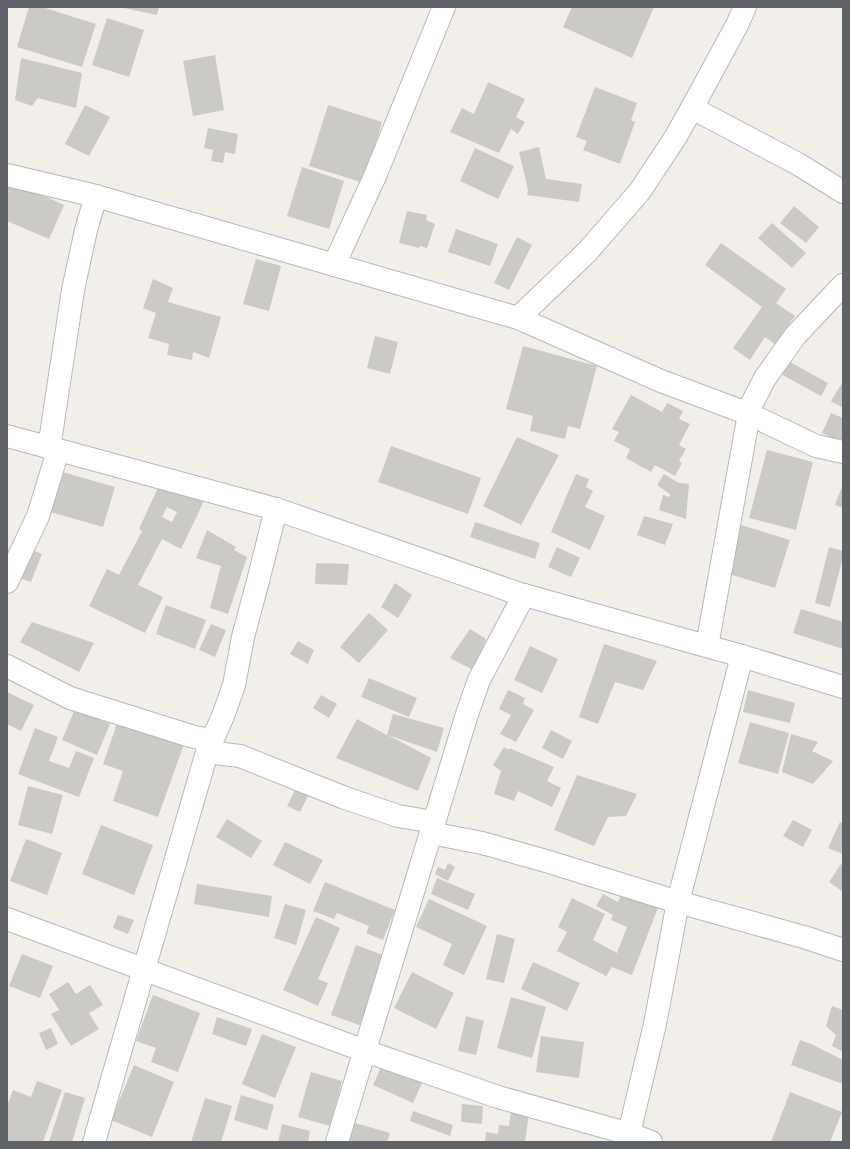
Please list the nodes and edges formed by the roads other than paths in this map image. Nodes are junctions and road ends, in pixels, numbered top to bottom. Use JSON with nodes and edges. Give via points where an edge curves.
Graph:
{"nodes":[{"id":1,"x":444,"y":7,"type":"edge"},
{"id":2,"x":745,"y":7,"type":"edge"},
{"id":3,"x":692,"y":108,"type":"junction"},
{"id":4,"x":7,"y":175,"type":"edge"},
{"id":5,"x":843,"y":192,"type":"edge"},
{"id":6,"x":96,"y":196,"type":"junction"},
{"id":7,"x":334,"y":265,"type":"junction"},
{"id":8,"x":843,"y":285,"type":"edge"},
{"id":9,"x":518,"y":318,"type":"junction"},
{"id":10,"x":748,"y":414,"type":"junction"},
{"id":11,"x":7,"y":436,"type":"edge"},
{"id":12,"x":53,"y":449,"type":"junction"},
{"id":13,"x":843,"y":452,"type":"edge"},
{"id":14,"x":276,"y":509,"type":"junction"},
{"id":15,"x":7,"y":582,"type":"edge"},
{"id":16,"x":524,"y":595,"type":"junction"},
{"id":17,"x":707,"y":646,"type":"junction"},
{"id":18,"x":742,"y":656,"type":"junction"},
{"id":19,"x":7,"y":666,"type":"edge"},
{"id":20,"x":843,"y":687,"type":"edge"},
{"id":21,"x":209,"y":746,"type":"junction"},
{"id":22,"x":432,"y":828,"type":"junction"},
{"id":23,"x":678,"y":902,"type":"junction"},
{"id":24,"x":7,"y":919,"type":"edge"},
{"id":25,"x":843,"y":950,"type":"edge"},
{"id":26,"x":145,"y":969,"type":"junction"},
{"id":27,"x":364,"y":1051,"type":"junction"},
{"id":28,"x":628,"y":1138,"type":"edge"},
{"id":29,"x":94,"y":1142,"type":"edge"},
{"id":30,"x":337,"y":1142,"type":"edge"},
{"id":31,"x":651,"y":1142,"type":"edge"}],
"edges":[{"from":1,"to":7,"type":"street","via":[[375,176]]},
{"from":2,"to":3,"type":"street"},
{"from":3,"to":5,"type":"street","via":[[773,150]]},
{"from":3,"to":9,"type":"street","via":[[640,191],[587,252]]},
{"from":4,"to":6,"type":"street"},
{"from":6,"to":7,"type":"street"},
{"from":6,"to":12,"type":"street","via":[[73,290]]},
{"from":7,"to":9,"type":"street"},
{"from":8,"to":10,"type":"street","via":[[795,336],[765,378]]},
{"from":9,"to":10,"type":"street","via":[[662,381]]},
{"from":10,"to":13,"type":"street","via":[[816,446]]},
{"from":10,"to":17,"type":"street"},
{"from":11,"to":12,"type":"street"},
{"from":12,"to":14,"type":"street"},
{"from":12,"to":15,"type":"street","via":[[38,516]]},
{"from":14,"to":16,"type":"street"},
{"from":14,"to":21,"type":"street","via":[[243,637],[234,685]]},
{"from":16,"to":17,"type":"street"},
{"from":16,"to":22,"type":"street","via":[[479,680]]},
{"from":17,"to":18,"type":"street"},
{"from":18,"to":20,"type":"street"},
{"from":18,"to":23,"type":"street"},
{"from":19,"to":21,"type":"street","via":[[70,698],[194,737]]},
{"from":21,"to":22,"type":"street"},
{"from":21,"to":26,"type":"street"},
{"from":22,"to":23,"type":"street"},
{"from":22,"to":27,"type":"street"},
{"from":23,"to":25,"type":"street"},
{"from":23,"to":28,"type":"street","via":[[655,1024]]},
{"from":24,"to":26,"type":"street"},
{"from":26,"to":27,"type":"street"},
{"from":26,"to":29,"type":"street"},
{"from":27,"to":28,"type":"street"},
{"from":27,"to":30,"type":"street"},
{"from":28,"to":31,"type":"street"}]}
